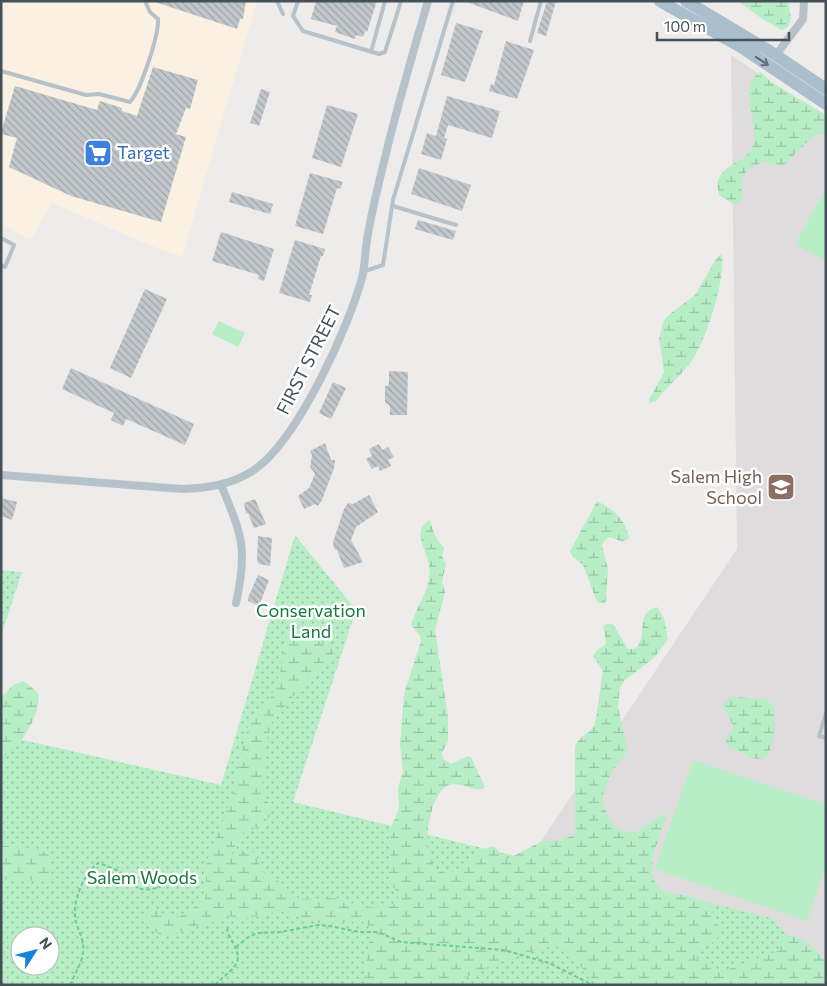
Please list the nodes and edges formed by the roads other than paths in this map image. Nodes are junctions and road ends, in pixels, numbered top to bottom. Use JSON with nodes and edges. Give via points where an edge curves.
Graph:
{"nodes":[{"id":1,"x":145,"y":1,"type":"edge"},
{"id":2,"x":277,"y":1,"type":"edge"},
{"id":3,"x":298,"y":1,"type":"edge"},
{"id":4,"x":385,"y":1,"type":"edge"},
{"id":5,"x":401,"y":1,"type":"edge"},
{"id":6,"x":428,"y":1,"type":"edge"},
{"id":7,"x":453,"y":1,"type":"edge"},
{"id":8,"x":541,"y":1,"type":"edge"},
{"id":9,"x":660,"y":1,"type":"edge"},
{"id":10,"x":686,"y":1,"type":"edge"},
{"id":11,"x":804,"y":1,"type":"edge"},
{"id":12,"x":283,"y":14,"type":"dead end"},
{"id":13,"x":530,"y":41,"type":"dead end"},
{"id":14,"x":371,"y":52,"type":"junction"},
{"id":15,"x":776,"y":55,"type":"junction"},
{"id":16,"x":1,"y":71,"type":"edge"},
{"id":17,"x":826,"y":89,"type":"edge"},
{"id":18,"x":826,"y":104,"type":"edge"},
{"id":19,"x":393,"y":206,"type":"junction"},
{"id":20,"x":456,"y":225,"type":"dead end"},
{"id":21,"x":1,"y":238,"type":"edge"},
{"id":22,"x":1,"y":265,"type":"edge"},
{"id":23,"x":363,"y":272,"type":"junction"},
{"id":24,"x":1,"y":475,"type":"edge"},
{"id":25,"x":221,"y":485,"type":"junction"},
{"id":26,"x":236,"y":603,"type":"dead end"},
{"id":27,"x":826,"y":713,"type":"edge"},
{"id":28,"x":826,"y":738,"type":"edge"}],
"edges":[{"from":1,"to":16,"type":"lane","via":[[158,19],[157,28],[142,79],[130,102],[99,94],[86,95]]},
{"from":2,"to":12,"type":"lane"},
{"from":3,"to":14,"type":"lane","via":[[293,16],[303,31]]},
{"from":4,"to":14,"type":"lane"},
{"from":5,"to":14,"type":"lane","via":[[385,52]]},
{"from":6,"to":23,"type":"street","name":"FIRST STREET","via":[[386,151],[372,210]]},
{"from":7,"to":19,"type":"lane"},
{"from":8,"to":13,"type":"lane"},
{"from":9,"to":18,"type":"main road","one_way":true,"via":[[741,47]]},
{"from":10,"to":15,"type":"main road"},
{"from":11,"to":15,"type":"street","via":[[803,19]]},
{"from":15,"to":17,"type":"main road"},
{"from":19,"to":20,"type":"lane"},
{"from":19,"to":23,"type":"lane","via":[[383,265]]},
{"from":21,"to":22,"type":"lane","via":[[14,245],[5,267]]},
{"from":23,"to":25,"type":"street","name":"FIRST STREET","via":[[351,312],[299,417],[281,444],[255,469]]},
{"from":24,"to":25,"type":"street","name":"FIRST STREET","via":[[182,489]]},
{"from":25,"to":26,"type":"street","via":[[242,540],[242,568]]},
{"from":27,"to":28,"type":"lane","via":[[819,736]]}]}
